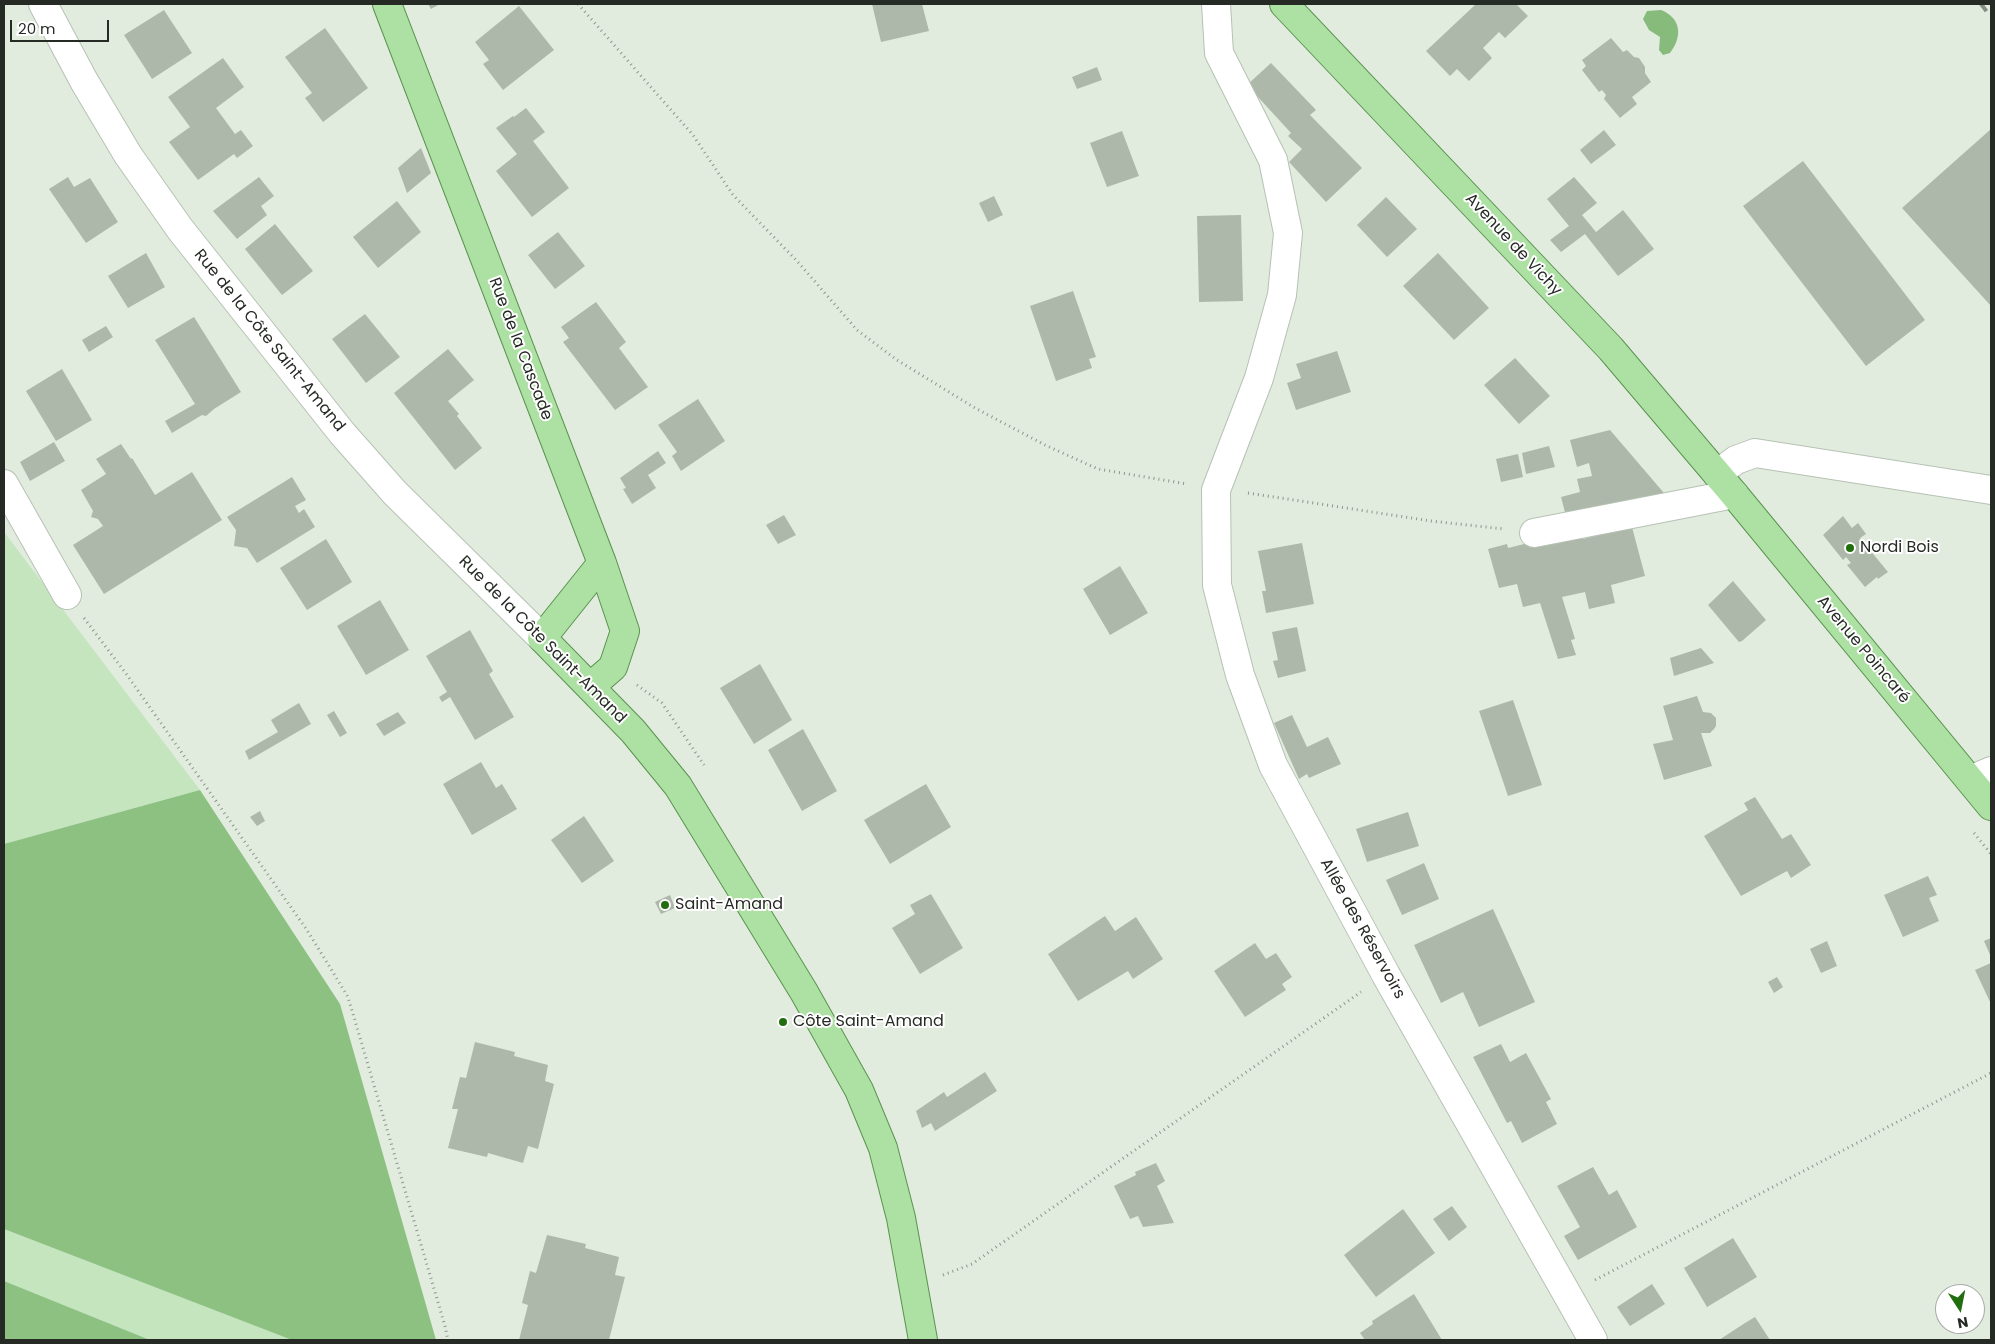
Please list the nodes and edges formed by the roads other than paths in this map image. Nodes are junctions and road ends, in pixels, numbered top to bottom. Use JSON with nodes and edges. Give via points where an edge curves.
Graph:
{"nodes":[{"id":1,"x":43,"y":4,"type":"edge"},
{"id":2,"x":387,"y":4,"type":"edge"},
{"id":3,"x":1216,"y":4,"type":"edge"},
{"id":4,"x":1284,"y":4,"type":"edge"},
{"id":5,"x":4,"y":484,"type":"edge"},
{"id":6,"x":1726,"y":484,"type":"junction"},
{"id":7,"x":1991,"y":490,"type":"edge"},
{"id":8,"x":1534,"y":533,"type":"road end"},
{"id":9,"x":602,"y":563,"type":"junction"},
{"id":10,"x":67,"y":595,"type":"road end"},
{"id":11,"x":542,"y":638,"type":"junction"},
{"id":12,"x":590,"y":687,"type":"junction"},
{"id":13,"x":1981,"y":776,"type":"edge"},
{"id":14,"x":1991,"y":806,"type":"edge"},
{"id":15,"x":923,"y":1340,"type":"edge"},
{"id":16,"x":1593,"y":1340,"type":"edge"}],
"edges":[{"from":1,"to":11,"type":"street","name":"Rue de la Côte Saint-Amand","via":[[128,154],[180,229],[348,440],[395,493]]},
{"from":2,"to":9,"type":"main road","name":"Rue de la Cascade"},
{"from":3,"to":16,"type":"street","name":"Allée des Réservoirs","via":[[1219,53],[1273,160],[1288,233],[1282,295],[1259,378],[1216,490],[1217,585],[1240,675],[1273,765],[1386,975]]},
{"from":4,"to":6,"type":"main road","name":"Avenue de Vichy","via":[[1611,349]]},
{"from":5,"to":10,"type":"street"},
{"from":6,"to":7,"type":"street","via":[[1736,460],[1755,453]]},
{"from":6,"to":8,"type":"street"},
{"from":6,"to":13,"type":"main road","name":"Avenue Poincaré"},
{"from":9,"to":11,"type":"main road"},
{"from":9,"to":12,"type":"main road","name":"Rue de la Cascade","via":[[625,630],[613,668]]},
{"from":11,"to":12,"type":"main road","name":"Rue de la Côte Saint-Amand"},
{"from":12,"to":15,"type":"main road","name":"Rue de la Côte Saint-Amand","via":[[633,731],[678,786],[804,992],[859,1090],[883,1148]]},
{"from":13,"to":14,"type":"main road","name":"Avenue Poincaré"}]}
